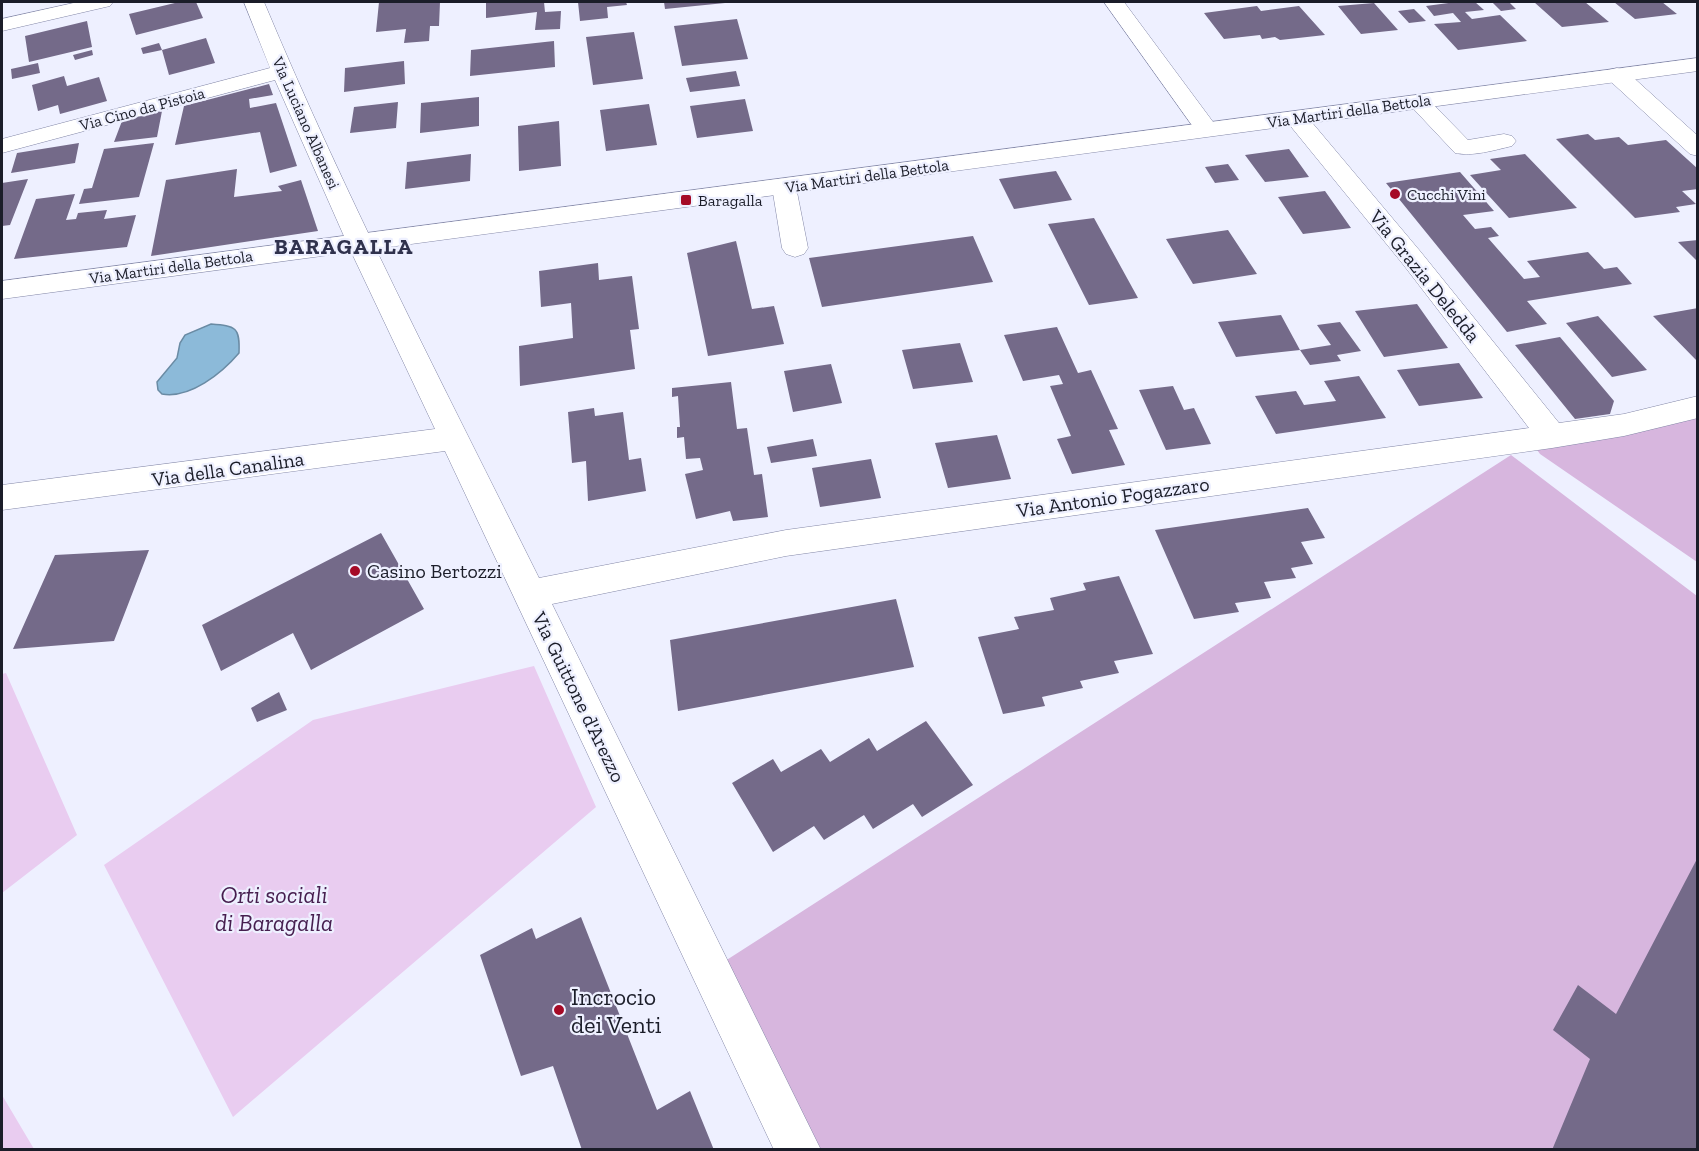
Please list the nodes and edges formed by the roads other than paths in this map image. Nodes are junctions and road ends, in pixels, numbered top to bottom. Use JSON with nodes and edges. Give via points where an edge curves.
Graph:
{"nodes":[{"id":1,"x":103,"y":2,"type":"edge"},
{"id":2,"x":254,"y":2,"type":"edge"},
{"id":3,"x":1114,"y":2,"type":"edge"},
{"id":4,"x":2,"y":25,"type":"edge"},
{"id":5,"x":1698,"y":64,"type":"edge"},
{"id":6,"x":282,"y":71,"type":"junction"},
{"id":7,"x":1617,"y":75,"type":"junction"},
{"id":8,"x":1418,"y":102,"type":"junction"},
{"id":9,"x":1296,"y":118,"type":"junction"},
{"id":10,"x":1206,"y":130,"type":"junction"},
{"id":11,"x":1504,"y":141,"type":"dead end"},
{"id":12,"x":2,"y":146,"type":"edge"},
{"id":13,"x":1698,"y":149,"type":"edge"},
{"id":14,"x":784,"y":187,"type":"junction"},
{"id":15,"x":360,"y":243,"type":"junction"},
{"id":16,"x":795,"y":248,"type":"dead end"},
{"id":17,"x":2,"y":290,"type":"edge"},
{"id":18,"x":1698,"y":407,"type":"edge"},
{"id":19,"x":1552,"y":436,"type":"junction"},
{"id":20,"x":454,"y":438,"type":"junction"},
{"id":21,"x":2,"y":498,"type":"edge"},
{"id":22,"x":530,"y":594,"type":"junction"},
{"id":23,"x":798,"y":1149,"type":"edge"}],
"edges":[{"from":1,"to":4,"type":"street"},
{"from":2,"to":6,"type":"street","name":"Via Luciano Albanesi"},
{"from":3,"to":10,"type":"street"},
{"from":5,"to":7,"type":"street","name":"Via Martiri della Bettola"},
{"from":6,"to":12,"type":"street","name":"Via Cino da Pistoia"},
{"from":6,"to":15,"type":"street","name":"Via Luciano Albanesi"},
{"from":7,"to":8,"type":"street","name":"Via Martiri della Bettola"},
{"from":7,"to":13,"type":"street"},
{"from":8,"to":9,"type":"street","name":"Via Martiri della Bettola"},
{"from":8,"to":11,"type":"street","via":[[1463,148]]},
{"from":9,"to":10,"type":"street","name":"Via Martiri della Bettola"},
{"from":9,"to":19,"type":"street","name":"Via Grazia Deledda"},
{"from":10,"to":14,"type":"street","name":"Via Martiri della Bettola"},
{"from":14,"to":15,"type":"street","name":"Via Martiri della Bettola"},
{"from":14,"to":16,"type":"street"},
{"from":15,"to":17,"type":"street","name":"Via Martiri della Bettola"},
{"from":15,"to":20,"type":"street","name":"Via Guittone d'Arezzo"},
{"from":18,"to":19,"type":"street","name":"Via Antonio Fogazzaro","via":[[1624,425]]},
{"from":19,"to":22,"type":"street","name":"Via Antonio Fogazzaro","via":[[786,543]]},
{"from":20,"to":21,"type":"street","name":"Via della Canalina"},
{"from":20,"to":22,"type":"street","name":"Via Guittone d'Arezzo"},
{"from":22,"to":23,"type":"street","name":"Via Guittone d'Arezzo"}]}
